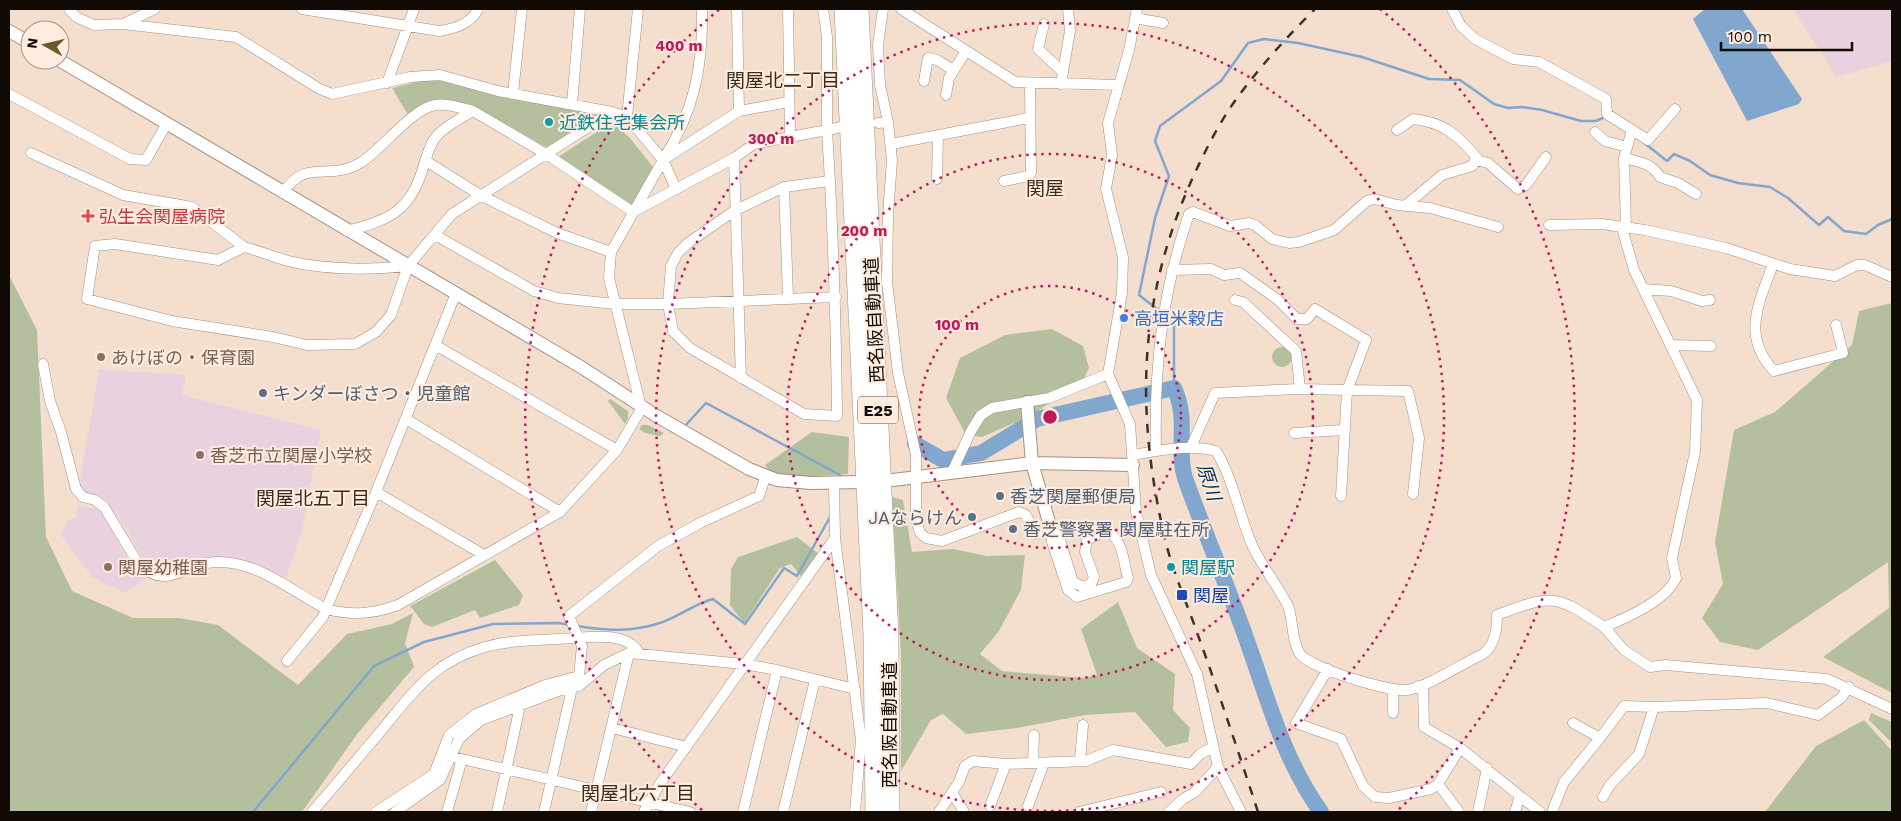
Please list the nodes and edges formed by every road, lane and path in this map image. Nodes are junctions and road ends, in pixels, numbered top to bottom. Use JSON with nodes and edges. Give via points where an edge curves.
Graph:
{"nodes":[{"id":1,"x":69,"y":9,"type":"edge"},
{"id":2,"x":155,"y":9,"type":"edge"},
{"id":3,"x":302,"y":9,"type":"edge"},
{"id":4,"x":414,"y":9,"type":"edge"},
{"id":5,"x":478,"y":9,"type":"edge"},
{"id":6,"x":522,"y":9,"type":"edge"},
{"id":7,"x":580,"y":9,"type":"edge"},
{"id":8,"x":638,"y":9,"type":"edge"},
{"id":9,"x":702,"y":9,"type":"edge"},
{"id":10,"x":738,"y":9,"type":"edge"},
{"id":11,"x":788,"y":9,"type":"edge"},
{"id":12,"x":823,"y":9,"type":"edge"},
{"id":13,"x":844,"y":9,"type":"edge"},
{"id":14,"x":859,"y":9,"type":"edge"},
{"id":15,"x":883,"y":9,"type":"edge"},
{"id":16,"x":901,"y":9,"type":"edge"},
{"id":17,"x":1068,"y":9,"type":"edge"},
{"id":18,"x":1452,"y":9,"type":"edge"},
{"id":19,"x":1136,"y":13,"type":"edge"},
{"id":20,"x":1163,"y":23,"type":"dead end"},
{"id":21,"x":123,"y":24,"type":"junction"},
{"id":22,"x":1044,"y":24,"type":"dead end"},
{"id":23,"x":407,"y":26,"type":"junction"},
{"id":24,"x":9,"y":31,"type":"edge"},
{"id":25,"x":20,"y":37,"type":"edge"},
{"id":26,"x":966,"y":51,"type":"junction"},
{"id":27,"x":70,"y":67,"type":"edge"},
{"id":28,"x":953,"y":70,"type":"junction"},
{"id":29,"x":1063,"y":72,"type":"junction"},
{"id":30,"x":924,"y":81,"type":"dead end"},
{"id":31,"x":387,"y":83,"type":"junction"},
{"id":32,"x":1030,"y":84,"type":"junction"},
{"id":33,"x":1061,"y":84,"type":"junction"},
{"id":34,"x":1119,"y":85,"type":"junction"},
{"id":35,"x":513,"y":93,"type":"junction"},
{"id":36,"x":9,"y":94,"type":"edge"},
{"id":37,"x":946,"y":95,"type":"dead end"},
{"id":38,"x":789,"y":102,"type":"junction"},
{"id":39,"x":572,"y":104,"type":"junction"},
{"id":40,"x":1675,"y":110,"type":"dead end"},
{"id":41,"x":473,"y":111,"type":"junction"},
{"id":42,"x":739,"y":111,"type":"junction"},
{"id":43,"x":612,"y":112,"type":"junction"},
{"id":44,"x":627,"y":117,"type":"junction"},
{"id":45,"x":1029,"y":118,"type":"junction"},
{"id":46,"x":167,"y":124,"type":"junction"},
{"id":47,"x":842,"y":127,"type":"dead end"},
{"id":48,"x":828,"y":130,"type":"junction"},
{"id":49,"x":1398,"y":130,"type":"dead end"},
{"id":50,"x":1632,"y":130,"type":"junction"},
{"id":51,"x":1595,"y":132,"type":"dead end"},
{"id":52,"x":790,"y":135,"type":"junction"},
{"id":53,"x":938,"y":136,"type":"junction"},
{"id":54,"x":891,"y":144,"type":"junction"},
{"id":55,"x":1627,"y":147,"type":"junction"},
{"id":56,"x":31,"y":153,"type":"dead end"},
{"id":57,"x":546,"y":154,"type":"junction"},
{"id":58,"x":1546,"y":157,"type":"dead end"},
{"id":59,"x":734,"y":158,"type":"junction"},
{"id":60,"x":1624,"y":158,"type":"junction"},
{"id":61,"x":663,"y":160,"type":"junction"},
{"id":62,"x":1476,"y":160,"type":"junction"},
{"id":63,"x":426,"y":161,"type":"junction"},
{"id":64,"x":937,"y":179,"type":"dead end"},
{"id":65,"x":830,"y":181,"type":"junction"},
{"id":66,"x":1004,"y":181,"type":"dead end"},
{"id":67,"x":784,"y":187,"type":"junction"},
{"id":68,"x":676,"y":190,"type":"junction"},
{"id":69,"x":283,"y":193,"type":"junction"},
{"id":70,"x":1696,"y":194,"type":"dead end"},
{"id":71,"x":480,"y":196,"type":"junction"},
{"id":72,"x":1405,"y":206,"type":"junction"},
{"id":73,"x":734,"y":211,"type":"junction"},
{"id":74,"x":633,"y":212,"type":"junction"},
{"id":75,"x":1550,"y":225,"type":"dead end"},
{"id":76,"x":1498,"y":227,"type":"dead end"},
{"id":77,"x":1624,"y":228,"type":"junction"},
{"id":78,"x":347,"y":231,"type":"junction"},
{"id":79,"x":435,"y":235,"type":"junction"},
{"id":80,"x":244,"y":247,"type":"junction"},
{"id":81,"x":611,"y":252,"type":"junction"},
{"id":82,"x":1773,"y":264,"type":"junction"},
{"id":83,"x":408,"y":266,"type":"junction"},
{"id":84,"x":1172,"y":270,"type":"junction"},
{"id":85,"x":1892,"y":278,"type":"edge"},
{"id":86,"x":1643,"y":288,"type":"junction"},
{"id":87,"x":456,"y":293,"type":"junction"},
{"id":88,"x":836,"y":296,"type":"junction"},
{"id":89,"x":788,"y":297,"type":"junction"},
{"id":90,"x":738,"y":300,"type":"junction"},
{"id":91,"x":1235,"y":300,"type":"dead end"},
{"id":92,"x":1710,"y":300,"type":"dead end"},
{"id":93,"x":615,"y":304,"type":"junction"},
{"id":94,"x":668,"y":304,"type":"junction"},
{"id":95,"x":1836,"y":325,"type":"dead end"},
{"id":96,"x":435,"y":345,"type":"junction"},
{"id":97,"x":1672,"y":345,"type":"junction"},
{"id":98,"x":1711,"y":346,"type":"dead end"},
{"id":99,"x":43,"y":364,"type":"dead end"},
{"id":100,"x":1108,"y":374,"type":"junction"},
{"id":101,"x":741,"y":378,"type":"junction"},
{"id":102,"x":1300,"y":390,"type":"junction"},
{"id":103,"x":1347,"y":391,"type":"junction"},
{"id":104,"x":1027,"y":402,"type":"junction"},
{"id":105,"x":642,"y":405,"type":"junction"},
{"id":106,"x":406,"y":419,"type":"junction"},
{"id":107,"x":1344,"y":430,"type":"junction"},
{"id":108,"x":1294,"y":433,"type":"dead end"},
{"id":109,"x":1191,"y":447,"type":"junction"},
{"id":110,"x":1156,"y":449,"type":"junction"},
{"id":111,"x":617,"y":450,"type":"junction"},
{"id":112,"x":1133,"y":460,"type":"junction"},
{"id":113,"x":1032,"y":463,"type":"junction"},
{"id":114,"x":952,"y":472,"type":"junction"},
{"id":115,"x":766,"y":475,"type":"junction"},
{"id":116,"x":915,"y":477,"type":"junction"},
{"id":117,"x":893,"y":480,"type":"dead end"},
{"id":118,"x":834,"y":482,"type":"junction"},
{"id":119,"x":862,"y":482,"type":"dead end"},
{"id":120,"x":376,"y":492,"type":"junction"},
{"id":121,"x":1413,"y":494,"type":"dead end"},
{"id":122,"x":1341,"y":496,"type":"dead end"},
{"id":123,"x":560,"y":512,"type":"junction"},
{"id":124,"x":1051,"y":529,"type":"junction"},
{"id":125,"x":835,"y":538,"type":"junction"},
{"id":126,"x":484,"y":555,"type":"junction"},
{"id":127,"x":326,"y":609,"type":"junction"},
{"id":128,"x":1604,"y":627,"type":"junction"},
{"id":129,"x":577,"y":634,"type":"junction"},
{"id":130,"x":634,"y":653,"type":"junction"},
{"id":131,"x":288,"y":661,"type":"dead end"},
{"id":132,"x":744,"y":664,"type":"junction"},
{"id":133,"x":1328,"y":669,"type":"junction"},
{"id":134,"x":777,"y":670,"type":"junction"},
{"id":135,"x":815,"y":680,"type":"junction"},
{"id":136,"x":1418,"y":686,"type":"junction"},
{"id":137,"x":1849,"y":687,"type":"junction"},
{"id":138,"x":572,"y":688,"type":"junction"},
{"id":139,"x":855,"y":689,"type":"junction"},
{"id":140,"x":1393,"y":690,"type":"junction"},
{"id":141,"x":520,"y":706,"type":"junction"},
{"id":142,"x":1654,"y":707,"type":"junction"},
{"id":143,"x":1892,"y":710,"type":"edge"},
{"id":144,"x":1393,"y":713,"type":"dead end"},
{"id":145,"x":1574,"y":723,"type":"dead end"},
{"id":146,"x":1083,"y":725,"type":"dead end"},
{"id":147,"x":612,"y":728,"type":"junction"},
{"id":148,"x":1034,"y":734,"type":"dead end"},
{"id":149,"x":1600,"y":738,"type":"junction"},
{"id":150,"x":687,"y":747,"type":"junction"},
{"id":151,"x":1213,"y":747,"type":"junction"},
{"id":152,"x":1460,"y":748,"type":"junction"},
{"id":153,"x":450,"y":756,"type":"junction"},
{"id":154,"x":462,"y":759,"type":"junction"},
{"id":155,"x":1080,"y":761,"type":"junction"},
{"id":156,"x":1038,"y":763,"type":"junction"},
{"id":157,"x":1006,"y":764,"type":"junction"},
{"id":158,"x":1218,"y":767,"type":"junction"},
{"id":159,"x":507,"y":768,"type":"junction"},
{"id":160,"x":1487,"y":768,"type":"junction"},
{"id":161,"x":551,"y":779,"type":"junction"},
{"id":162,"x":1438,"y":784,"type":"junction"},
{"id":163,"x":596,"y":790,"type":"junction"},
{"id":164,"x":1161,"y":792,"type":"dead end"},
{"id":165,"x":953,"y":794,"type":"junction"},
{"id":166,"x":1520,"y":796,"type":"junction"},
{"id":167,"x":1603,"y":798,"type":"dead end"},
{"id":168,"x":990,"y":806,"type":"dead end"},
{"id":169,"x":1028,"y":806,"type":"dead end"},
{"id":170,"x":646,"y":807,"type":"edge"},
{"id":171,"x":312,"y":812,"type":"edge"},
{"id":172,"x":376,"y":812,"type":"edge"},
{"id":173,"x":397,"y":812,"type":"edge"},
{"id":174,"x":447,"y":812,"type":"edge"},
{"id":175,"x":497,"y":812,"type":"edge"},
{"id":176,"x":544,"y":812,"type":"edge"},
{"id":177,"x":591,"y":812,"type":"edge"},
{"id":178,"x":690,"y":812,"type":"edge"},
{"id":179,"x":743,"y":812,"type":"edge"},
{"id":180,"x":782,"y":812,"type":"edge"},
{"id":181,"x":855,"y":812,"type":"edge"},
{"id":182,"x":875,"y":812,"type":"edge"},
{"id":183,"x":890,"y":812,"type":"edge"},
{"id":184,"x":939,"y":812,"type":"edge"},
{"id":185,"x":964,"y":812,"type":"edge"},
{"id":186,"x":1079,"y":812,"type":"edge"},
{"id":187,"x":1169,"y":812,"type":"edge"},
{"id":188,"x":1240,"y":812,"type":"edge"},
{"id":189,"x":1458,"y":812,"type":"edge"},
{"id":190,"x":1478,"y":812,"type":"edge"},
{"id":191,"x":1515,"y":812,"type":"edge"},
{"id":192,"x":1540,"y":812,"type":"edge"},
{"id":193,"x":1552,"y":812,"type":"edge"}],
"edges":[{"from":1,"to":21,"type":"street","via":[[76,17],[94,25]]},
{"from":2,"to":21,"type":"street"},
{"from":3,"to":23,"type":"street"},
{"from":4,"to":23,"type":"street"},
{"from":5,"to":23,"type":"street","via":[[458,28],[439,31]]},
{"from":6,"to":35,"type":"street"},
{"from":7,"to":39,"type":"street"},
{"from":8,"to":44,"type":"street"},
{"from":9,"to":61,"type":"street","via":[[703,48],[694,94],[680,134]]},
{"from":10,"to":42,"type":"street"},
{"from":11,"to":38,"type":"street"},
{"from":12,"to":48,"type":"street","via":[[828,36]]},
{"from":13,"to":182,"type":"highway","name":"西名阪自動車道","number":"E25","via":[[872,596]]},
{"from":14,"to":183,"type":"highway","name":"西名阪自動車道","number":"E25","via":[[889,637]]},
{"from":15,"to":54,"type":"street","via":[[878,45],[880,85],[883,123]]},
{"from":16,"to":26,"type":"street"},
{"from":17,"to":29,"type":"street","via":[[1070,31]]},
{"from":18,"to":50,"type":"street","via":[[1467,33],[1513,59],[1539,62],[1606,99],[1607,114]]},
{"from":19,"to":20,"type":"street"},
{"from":19,"to":34,"type":"street"},
{"from":21,"to":31,"type":"street","via":[[236,37],[332,94]]},
{"from":22,"to":29,"type":"street","via":[[1038,50]]},
{"from":23,"to":31,"type":"street"},
{"from":24,"to":25,"type":"street"},
{"from":26,"to":28,"type":"street"},
{"from":26,"to":32,"type":"street","via":[[1015,82]]},
{"from":27,"to":46,"type":"street"},
{"from":28,"to":30,"type":"street","via":[[928,58]]},
{"from":28,"to":37,"type":"street"},
{"from":29,"to":33,"type":"street"},
{"from":31,"to":35,"type":"street","via":[[440,75]]},
{"from":32,"to":33,"type":"street"},
{"from":32,"to":45,"type":"street"},
{"from":33,"to":34,"type":"street"},
{"from":34,"to":100,"type":"street","via":[[1108,123],[1112,155],[1106,189],[1123,257],[1122,293]]},
{"from":35,"to":39,"type":"street"},
{"from":36,"to":46,"type":"street","via":[[130,159],[146,160]]},
{"from":38,"to":42,"type":"street"},
{"from":38,"to":52,"type":"street"},
{"from":39,"to":43,"type":"street"},
{"from":40,"to":50,"type":"street","via":[[1648,140]]},
{"from":41,"to":57,"type":"street"},
{"from":41,"to":63,"type":"street","via":[[434,140]]},
{"from":41,"to":69,"type":"street","via":[[434,105],[412,118],[360,163],[343,170],[304,172],[291,180]]},
{"from":42,"to":61,"type":"street"},
{"from":43,"to":44,"type":"street"},
{"from":43,"to":57,"type":"street"},
{"from":44,"to":61,"type":"street"},
{"from":45,"to":53,"type":"street"},
{"from":45,"to":66,"type":"street","via":[[1031,173]]},
{"from":46,"to":69,"type":"street"},
{"from":47,"to":48,"type":"street"},
{"from":48,"to":52,"type":"street"},
{"from":48,"to":65,"type":"street"},
{"from":49,"to":62,"type":"street","via":[[1413,119],[1432,121],[1466,144]]},
{"from":50,"to":55,"type":"street"},
{"from":51,"to":55,"type":"street","via":[[1605,141]]},
{"from":52,"to":59,"type":"street","via":[[754,144]]},
{"from":53,"to":54,"type":"street"},
{"from":53,"to":64,"type":"street"},
{"from":54,"to":116,"type":"street","via":[[887,282],[898,373],[916,455]]},
{"from":55,"to":60,"type":"street"},
{"from":56,"to":80,"type":"street","via":[[122,195],[192,207]]},
{"from":57,"to":71,"type":"street"},
{"from":57,"to":74,"type":"street"},
{"from":58,"to":62,"type":"street","via":[[1526,185],[1518,189],[1488,164]]},
{"from":59,"to":68,"type":"street"},
{"from":59,"to":73,"type":"street"},
{"from":60,"to":70,"type":"street","via":[[1646,163],[1660,177]]},
{"from":60,"to":77,"type":"street"},
{"from":61,"to":68,"type":"street"},
{"from":61,"to":74,"type":"street"},
{"from":62,"to":72,"type":"street","via":[[1472,166],[1442,175]]},
{"from":63,"to":71,"type":"street"},
{"from":63,"to":78,"type":"street","via":[[405,206],[381,222]]},
{"from":65,"to":67,"type":"street"},
{"from":65,"to":88,"type":"street"},
{"from":67,"to":73,"type":"street"},
{"from":67,"to":89,"type":"street"},
{"from":68,"to":74,"type":"street"},
{"from":69,"to":78,"type":"street"},
{"from":71,"to":79,"type":"street","via":[[452,214]]},
{"from":71,"to":81,"type":"street","via":[[557,233]]},
{"from":72,"to":76,"type":"street","via":[[1430,208]]},
{"from":72,"to":84,"type":"street","via":[[1367,200],[1334,230],[1299,242],[1272,239],[1249,222],[1230,226],[1193,212],[1189,214]]},
{"from":73,"to":90,"type":"street"},
{"from":73,"to":94,"type":"street","via":[[688,243],[678,254],[671,266]]},
{"from":74,"to":81,"type":"street"},
{"from":75,"to":77,"type":"street","via":[[1602,224]]},
{"from":77,"to":82,"type":"street","via":[[1726,248]]},
{"from":77,"to":86,"type":"street","via":[[1628,253]]},
{"from":78,"to":83,"type":"street"},
{"from":79,"to":83,"type":"street"},
{"from":79,"to":93,"type":"street","via":[[534,290],[558,298]]},
{"from":80,"to":83,"type":"street","via":[[311,266],[372,270]]},
{"from":80,"to":83,"type":"street","via":[[218,260],[114,244],[95,246],[87,299],[172,321],[307,345],[355,344],[376,332],[390,315]]},
{"from":81,"to":93,"type":"street","via":[[608,278]]},
{"from":82,"to":85,"type":"street","via":[[1790,270],[1835,276],[1857,265],[1865,265]]},
{"from":82,"to":95,"type":"street","via":[[1754,332],[1760,353],[1774,371],[1842,353]]},
{"from":83,"to":87,"type":"street"},
{"from":84,"to":103,"type":"street","via":[[1212,269],[1224,275],[1240,273],[1277,298],[1297,319],[1307,319],[1315,308],[1366,340]]},
{"from":84,"to":110,"type":"street","via":[[1155,387]]},
{"from":86,"to":92,"type":"street"},
{"from":86,"to":97,"type":"street"},
{"from":87,"to":96,"type":"street"},
{"from":87,"to":105,"type":"street"},
{"from":88,"to":89,"type":"street"},
{"from":88,"to":101,"type":"street","via":[[837,416],[804,414]]},
{"from":89,"to":90,"type":"street"},
{"from":90,"to":94,"type":"street"},
{"from":90,"to":101,"type":"street"},
{"from":91,"to":102,"type":"street","via":[[1243,302],[1296,351]]},
{"from":93,"to":94,"type":"street"},
{"from":93,"to":105,"type":"street"},
{"from":94,"to":101,"type":"street","via":[[673,331],[680,339]]},
{"from":96,"to":106,"type":"street"},
{"from":96,"to":111,"type":"street"},
{"from":97,"to":98,"type":"street"},
{"from":97,"to":128,"type":"street","via":[[1697,400],[1695,452],[1672,558],[1676,578],[1665,594],[1636,613]]},
{"from":99,"to":127,"type":"street","via":[[50,401],[62,432],[76,489],[83,498],[95,500],[104,507],[144,569],[153,575],[166,577],[214,562],[248,566]]},
{"from":100,"to":104,"type":"street","via":[[1064,394]]},
{"from":100,"to":112,"type":"street","via":[[1130,424]]},
{"from":102,"to":103,"type":"street"},
{"from":102,"to":109,"type":"street","via":[[1215,393]]},
{"from":103,"to":107,"type":"street"},
{"from":103,"to":121,"type":"street","via":[[1408,391],[1419,438]]},
{"from":104,"to":113,"type":"street"},
{"from":104,"to":114,"type":"street","via":[[992,408],[981,415]]},
{"from":105,"to":111,"type":"street"},
{"from":105,"to":115,"type":"street","via":[[749,469]]},
{"from":106,"to":120,"type":"street"},
{"from":106,"to":123,"type":"street"},
{"from":107,"to":108,"type":"street"},
{"from":107,"to":122,"type":"street"},
{"from":109,"to":110,"type":"street"},
{"from":109,"to":133,"type":"street","via":[[1216,451],[1221,459],[1252,545],[1287,605],[1295,644],[1307,660]]},
{"from":110,"to":112,"type":"street"},
{"from":111,"to":123,"type":"street"},
{"from":112,"to":113,"type":"street"},
{"from":112,"to":151,"type":"street","via":[[1142,546],[1160,598],[1197,674]]},
{"from":113,"to":114,"type":"street"},
{"from":113,"to":124,"type":"street"},
{"from":114,"to":116,"type":"street"},
{"from":115,"to":118,"type":"street","via":[[778,480]]},
{"from":115,"to":129,"type":"street","via":[[759,496],[658,546],[569,616]]},
{"from":116,"to":117,"type":"street"},
{"from":116,"to":124,"type":"street","via":[[916,520],[920,533],[926,538],[954,538],[1019,512],[1026,515],[1035,534]]},
{"from":118,"to":119,"type":"street"},
{"from":118,"to":125,"type":"street"},
{"from":120,"to":126,"type":"street"},
{"from":120,"to":127,"type":"street"},
{"from":123,"to":126,"type":"street"},
{"from":124,"to":124,"type":"street","via":[[1058,537],[1074,582],[1083,587],[1091,584],[1094,577],[1085,552],[1087,540],[1105,531],[1113,533],[1118,540],[1128,578],[1126,582],[1077,597],[1068,590],[1052,542]]},
{"from":125,"to":132,"type":"street"},
{"from":125,"to":139,"type":"street"},
{"from":126,"to":127,"type":"street","via":[[386,610],[357,614]]},
{"from":127,"to":131,"type":"street"},
{"from":128,"to":136,"type":"street","via":[[1568,604],[1552,600],[1535,601],[1497,615],[1496,632],[1489,650]]},
{"from":128,"to":137,"type":"street","via":[[1624,650],[1650,668],[1665,665],[1827,679]]},
{"from":129,"to":130,"type":"street","via":[[624,640],[635,645]]},
{"from":129,"to":171,"type":"street","via":[[487,647],[455,658],[433,672],[418,685]]},
{"from":129,"to":172,"type":"street","via":[[582,646],[579,676],[546,685],[476,714],[449,735],[434,774]]},
{"from":130,"to":132,"type":"street"},
{"from":130,"to":138,"type":"street","via":[[604,665]]},
{"from":130,"to":147,"type":"street"},
{"from":132,"to":134,"type":"street"},
{"from":132,"to":150,"type":"street"},
{"from":133,"to":140,"type":"street"},
{"from":133,"to":162,"type":"street","via":[[1296,724],[1341,739],[1364,786],[1375,797],[1389,798],[1431,789]]},
{"from":134,"to":135,"type":"street"},
{"from":134,"to":179,"type":"street"},
{"from":135,"to":139,"type":"street"},
{"from":135,"to":180,"type":"street"},
{"from":136,"to":140,"type":"street"},
{"from":136,"to":152,"type":"street","via":[[1423,690],[1424,728]]},
{"from":137,"to":142,"type":"street","via":[[1841,698],[1818,715],[1767,703]]},
{"from":137,"to":143,"type":"street"},
{"from":138,"to":141,"type":"street"},
{"from":138,"to":161,"type":"street"},
{"from":139,"to":181,"type":"street","via":[[861,740]]},
{"from":140,"to":144,"type":"street"},
{"from":141,"to":153,"type":"street","via":[[481,720],[459,739]]},
{"from":141,"to":159,"type":"street"},
{"from":142,"to":149,"type":"street","via":[[1624,706]]},
{"from":142,"to":167,"type":"street","via":[[1639,754],[1610,785]]},
{"from":145,"to":149,"type":"street"},
{"from":146,"to":155,"type":"street"},
{"from":147,"to":150,"type":"street"},
{"from":147,"to":163,"type":"street"},
{"from":148,"to":156,"type":"street"},
{"from":149,"to":193,"type":"street","via":[[1564,782]]},
{"from":150,"to":170,"type":"street"},
{"from":151,"to":155,"type":"street","via":[[1191,764],[1114,750]]},
{"from":151,"to":158,"type":"street"},
{"from":152,"to":160,"type":"street"},
{"from":152,"to":162,"type":"street"},
{"from":153,"to":154,"type":"street"},
{"from":153,"to":173,"type":"street","via":[[440,780]]},
{"from":154,"to":159,"type":"street"},
{"from":154,"to":174,"type":"street"},
{"from":155,"to":156,"type":"street"},
{"from":156,"to":157,"type":"street"},
{"from":156,"to":169,"type":"street"},
{"from":157,"to":165,"type":"street","via":[[973,761],[965,766]]},
{"from":157,"to":168,"type":"street"},
{"from":158,"to":187,"type":"street","via":[[1195,792]]},
{"from":158,"to":188,"type":"street"},
{"from":159,"to":161,"type":"street"},
{"from":159,"to":175,"type":"street"},
{"from":160,"to":166,"type":"street"},
{"from":160,"to":190,"type":"street"},
{"from":161,"to":163,"type":"street"},
{"from":161,"to":176,"type":"street"},
{"from":162,"to":189,"type":"street"},
{"from":163,"to":170,"type":"street"},
{"from":163,"to":177,"type":"street"},
{"from":164,"to":186,"type":"street"},
{"from":165,"to":184,"type":"street"},
{"from":165,"to":185,"type":"street"},
{"from":166,"to":191,"type":"street"},
{"from":166,"to":192,"type":"street"},
{"from":170,"to":178,"type":"street"}]}
